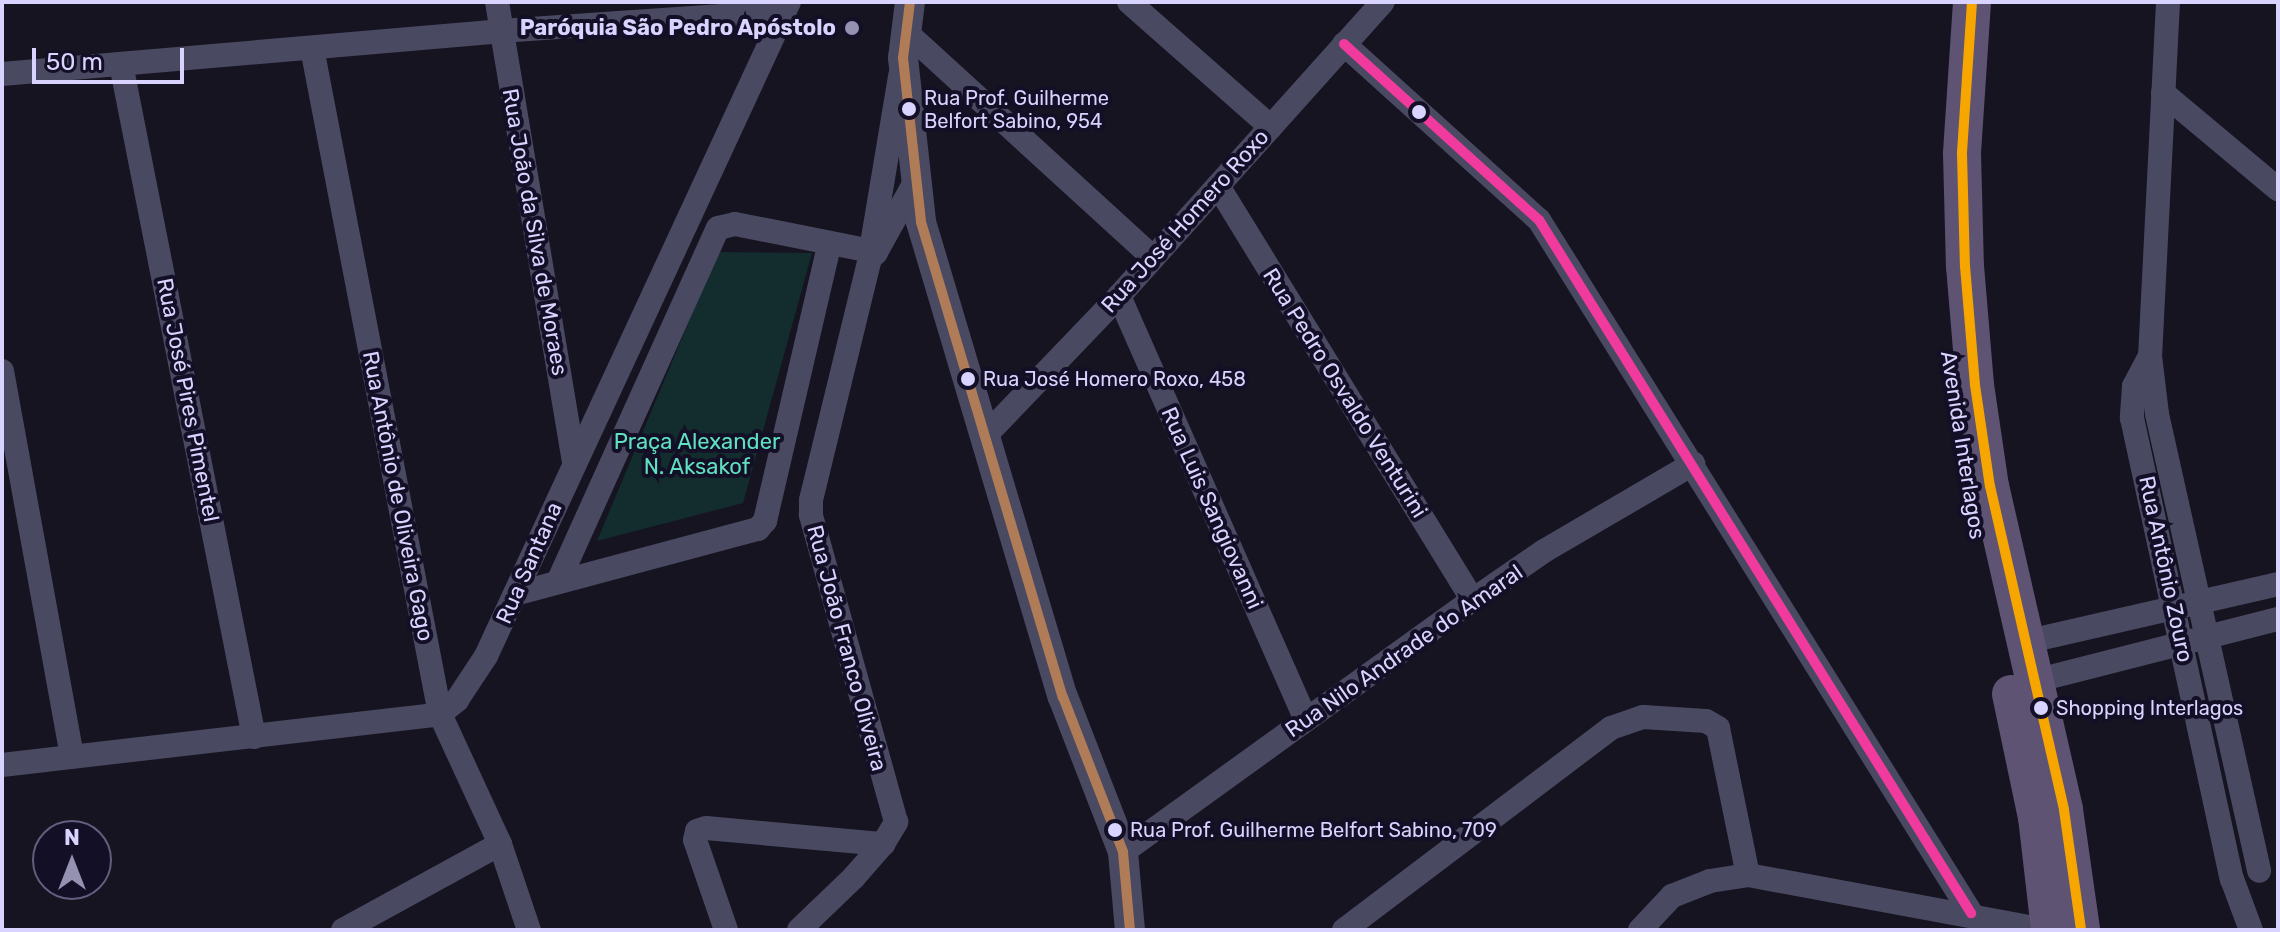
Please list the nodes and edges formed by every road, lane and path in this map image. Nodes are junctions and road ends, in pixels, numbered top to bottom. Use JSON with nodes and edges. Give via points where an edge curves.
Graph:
{"nodes":[{"id":1,"x":497,"y":2,"type":"edge"},
{"id":2,"x":910,"y":2,"type":"edge"},
{"id":3,"x":1129,"y":2,"type":"edge"},
{"id":4,"x":1383,"y":2,"type":"edge"},
{"id":5,"x":1947,"y":2,"type":"edge"},
{"id":6,"x":1972,"y":2,"type":"edge"},
{"id":7,"x":2168,"y":2,"type":"edge"},
{"id":8,"x":786,"y":7,"type":"edge"},
{"id":9,"x":500,"y":31,"type":"junction"},
{"id":10,"x":1344,"y":44,"type":"junction"},
{"id":11,"x":904,"y":45,"type":"junction"},
{"id":12,"x":312,"y":48,"type":"junction"},
{"id":13,"x":121,"y":64,"type":"junction"},
{"id":14,"x":2,"y":74,"type":"edge"},
{"id":15,"x":2163,"y":93,"type":"junction"},
{"id":16,"x":1271,"y":127,"type":"junction"},
{"id":17,"x":914,"y":184,"type":"junction"},
{"id":18,"x":1218,"y":186,"type":"junction"},
{"id":19,"x":2278,"y":189,"type":"edge"},
{"id":20,"x":829,"y":245,"type":"junction"},
{"id":21,"x":871,"y":255,"type":"junction"},
{"id":22,"x":1152,"y":257,"type":"junction"},
{"id":23,"x":1119,"y":296,"type":"junction"},
{"id":24,"x":2150,"y":356,"type":"junction"},
{"id":25,"x":2,"y":371,"type":"edge"},
{"id":26,"x":7,"y":431,"type":"edge"},
{"id":27,"x":984,"y":437,"type":"junction"},
{"id":28,"x":574,"y":462,"type":"junction"},
{"id":29,"x":1693,"y":464,"type":"junction"},
{"id":30,"x":558,"y":582,"type":"junction"},
{"id":31,"x":2278,"y":584,"type":"edge"},
{"id":32,"x":515,"y":594,"type":"junction"},
{"id":33,"x":1473,"y":600,"type":"junction"},
{"id":34,"x":2199,"y":602,"type":"junction"},
{"id":35,"x":2174,"y":608,"type":"junction"},
{"id":36,"x":2278,"y":619,"type":"edge"},
{"id":37,"x":2207,"y":636,"type":"junction"},
{"id":38,"x":2025,"y":642,"type":"junction"},
{"id":39,"x":2182,"y":643,"type":"junction"},
{"id":40,"x":2034,"y":681,"type":"junction"},
{"id":41,"x":440,"y":714,"type":"junction"},
{"id":42,"x":1306,"y":720,"type":"junction"},
{"id":43,"x":254,"y":737,"type":"junction"},
{"id":44,"x":72,"y":757,"type":"junction"},
{"id":45,"x":2,"y":765,"type":"edge"},
{"id":46,"x":500,"y":844,"type":"junction"},
{"id":47,"x":883,"y":844,"type":"junction"},
{"id":48,"x":1123,"y":852,"type":"junction"},
{"id":49,"x":2268,"y":869,"type":"edge"},
{"id":50,"x":1748,"y":875,"type":"junction"},
{"id":51,"x":2232,"y":879,"type":"junction"},
{"id":52,"x":1971,"y":913,"type":"junction"},
{"id":53,"x":343,"y":930,"type":"edge"},
{"id":54,"x":529,"y":930,"type":"edge"},
{"id":55,"x":726,"y":930,"type":"edge"},
{"id":56,"x":799,"y":930,"type":"edge"},
{"id":57,"x":1130,"y":930,"type":"edge"},
{"id":58,"x":1344,"y":930,"type":"edge"},
{"id":59,"x":1640,"y":930,"type":"edge"},
{"id":60,"x":2048,"y":930,"type":"edge"},
{"id":61,"x":2081,"y":930,"type":"edge"},
{"id":62,"x":2251,"y":930,"type":"edge"}],
"edges":[{"from":1,"to":9,"type":"street","name":"Rua João da Silva de Moraes"},
{"from":2,"to":11,"type":"street","name":"Rua João Franco Oliveira"},
{"from":3,"to":16,"type":"street"},
{"from":4,"to":10,"type":"street","name":"Rua José Homero Roxo"},
{"from":5,"to":60,"type":"main road","name":"Avenida Interlagos","via":[[1938,177],[1949,360],[1965,481],[2037,817]]},
{"from":6,"to":38,"type":"main road","name":"Avenida Interlagos","via":[[1962,154],[1970,326],[1990,486]]},
{"from":7,"to":15,"type":"street","name":"Rua Antônio Zouro"},
{"from":8,"to":9,"type":"street"},
{"from":8,"to":28,"type":"street","name":"Rua Santana"},
{"from":9,"to":12,"type":"street"},
{"from":9,"to":28,"type":"street","name":"Rua João da Silva de Moraes"},
{"from":10,"to":16,"type":"street","name":"Rua José Homero Roxo"},
{"from":10,"to":29,"type":"street","via":[[1539,220]]},
{"from":11,"to":17,"type":"street"},
{"from":11,"to":21,"type":"street","name":"Rua João Franco Oliveira"},
{"from":11,"to":22,"type":"street"},
{"from":12,"to":13,"type":"street"},
{"from":12,"to":41,"type":"street","name":"Rua Antônio de Oliveira Gago"},
{"from":13,"to":14,"type":"street"},
{"from":13,"to":43,"type":"street","name":"Rua José Pires Pimentel"},
{"from":15,"to":19,"type":"street"},
{"from":15,"to":24,"type":"street","name":"Rua Antônio Zouro"},
{"from":16,"to":18,"type":"street","name":"Rua José Homero Roxo"},
{"from":17,"to":21,"type":"street","name":"Rua João Franco Oliveira"},
{"from":17,"to":27,"type":"street"},
{"from":18,"to":22,"type":"street","name":"Rua José Homero Roxo"},
{"from":18,"to":33,"type":"street","name":"Rua Pedro Osvaldo Venturini"},
{"from":20,"to":21,"type":"street"},
{"from":20,"to":30,"type":"street","via":[[765,521],[753,531]]},
{"from":20,"to":30,"type":"street","via":[[735,224],[718,228]]},
{"from":21,"to":47,"type":"street","name":"Rua João Franco Oliveira","via":[[812,487],[811,515],[896,822]]},
{"from":22,"to":23,"type":"street","name":"Rua José Homero Roxo"},
{"from":23,"to":27,"type":"street","name":"Rua José Homero Roxo"},
{"from":23,"to":42,"type":"street","name":"Rua Luis Sangiovanni"},
{"from":24,"to":34,"type":"street","name":"Rua Antônio Zouro","via":[[2157,414]]},
{"from":24,"to":35,"type":"street","name":"Rua Antônio Zouro","via":[[2134,386],[2132,418]]},
{"from":25,"to":26,"type":"street"},
{"from":26,"to":44,"type":"street"},
{"from":27,"to":48,"type":"street","via":[[1063,697]]},
{"from":28,"to":32,"type":"street","name":"Rua Santana"},
{"from":29,"to":33,"type":"street","name":"Rua Nilo Andrade do Amaral","via":[[1544,551]]},
{"from":29,"to":52,"type":"street"},
{"from":30,"to":32,"type":"street"},
{"from":31,"to":34,"type":"street"},
{"from":32,"to":41,"type":"street","name":"Rua Santana","via":[[477,673]]},
{"from":33,"to":42,"type":"street","name":"Rua Nilo Andrade do Amaral"},
{"from":34,"to":35,"type":"street"},
{"from":34,"to":37,"type":"street","name":"Rua Antônio Zouro"},
{"from":35,"to":38,"type":"street"},
{"from":35,"to":39,"type":"street","name":"Rua Antônio Zouro"},
{"from":36,"to":37,"type":"street"},
{"from":37,"to":39,"type":"street"},
{"from":37,"to":49,"type":"street","name":"Rua Antônio Zouro"},
{"from":38,"to":40,"type":"main road","name":"Avenida Interlagos"},
{"from":39,"to":40,"type":"street"},
{"from":39,"to":51,"type":"street","name":"Rua Antônio Zouro"},
{"from":40,"to":61,"type":"main road","name":"Avenida Interlagos","via":[[2064,810]]},
{"from":41,"to":43,"type":"street"},
{"from":41,"to":46,"type":"street","name":"Rua Antônio de Oliveira Gago"},
{"from":42,"to":48,"type":"street","name":"Rua Nilo Andrade do Amaral"},
{"from":43,"to":44,"type":"street"},
{"from":44,"to":45,"type":"street"},
{"from":46,"to":53,"type":"street"},
{"from":46,"to":54,"type":"street","name":"Rua Antônio de Oliveira Gago"},
{"from":47,"to":55,"type":"street","via":[[697,831],[695,840]]},
{"from":47,"to":56,"type":"street"},
{"from":48,"to":57,"type":"street"},
{"from":49,"to":51,"type":"street"},
{"from":50,"to":52,"type":"street"},
{"from":50,"to":58,"type":"street","via":[[1718,728],[1706,721],[1643,717],[1611,728]]},
{"from":50,"to":59,"type":"street","via":[[1686,889]]},
{"from":51,"to":62,"type":"street","name":"Rua Antônio Zouro"},
{"from":52,"to":60,"type":"street"}]}
